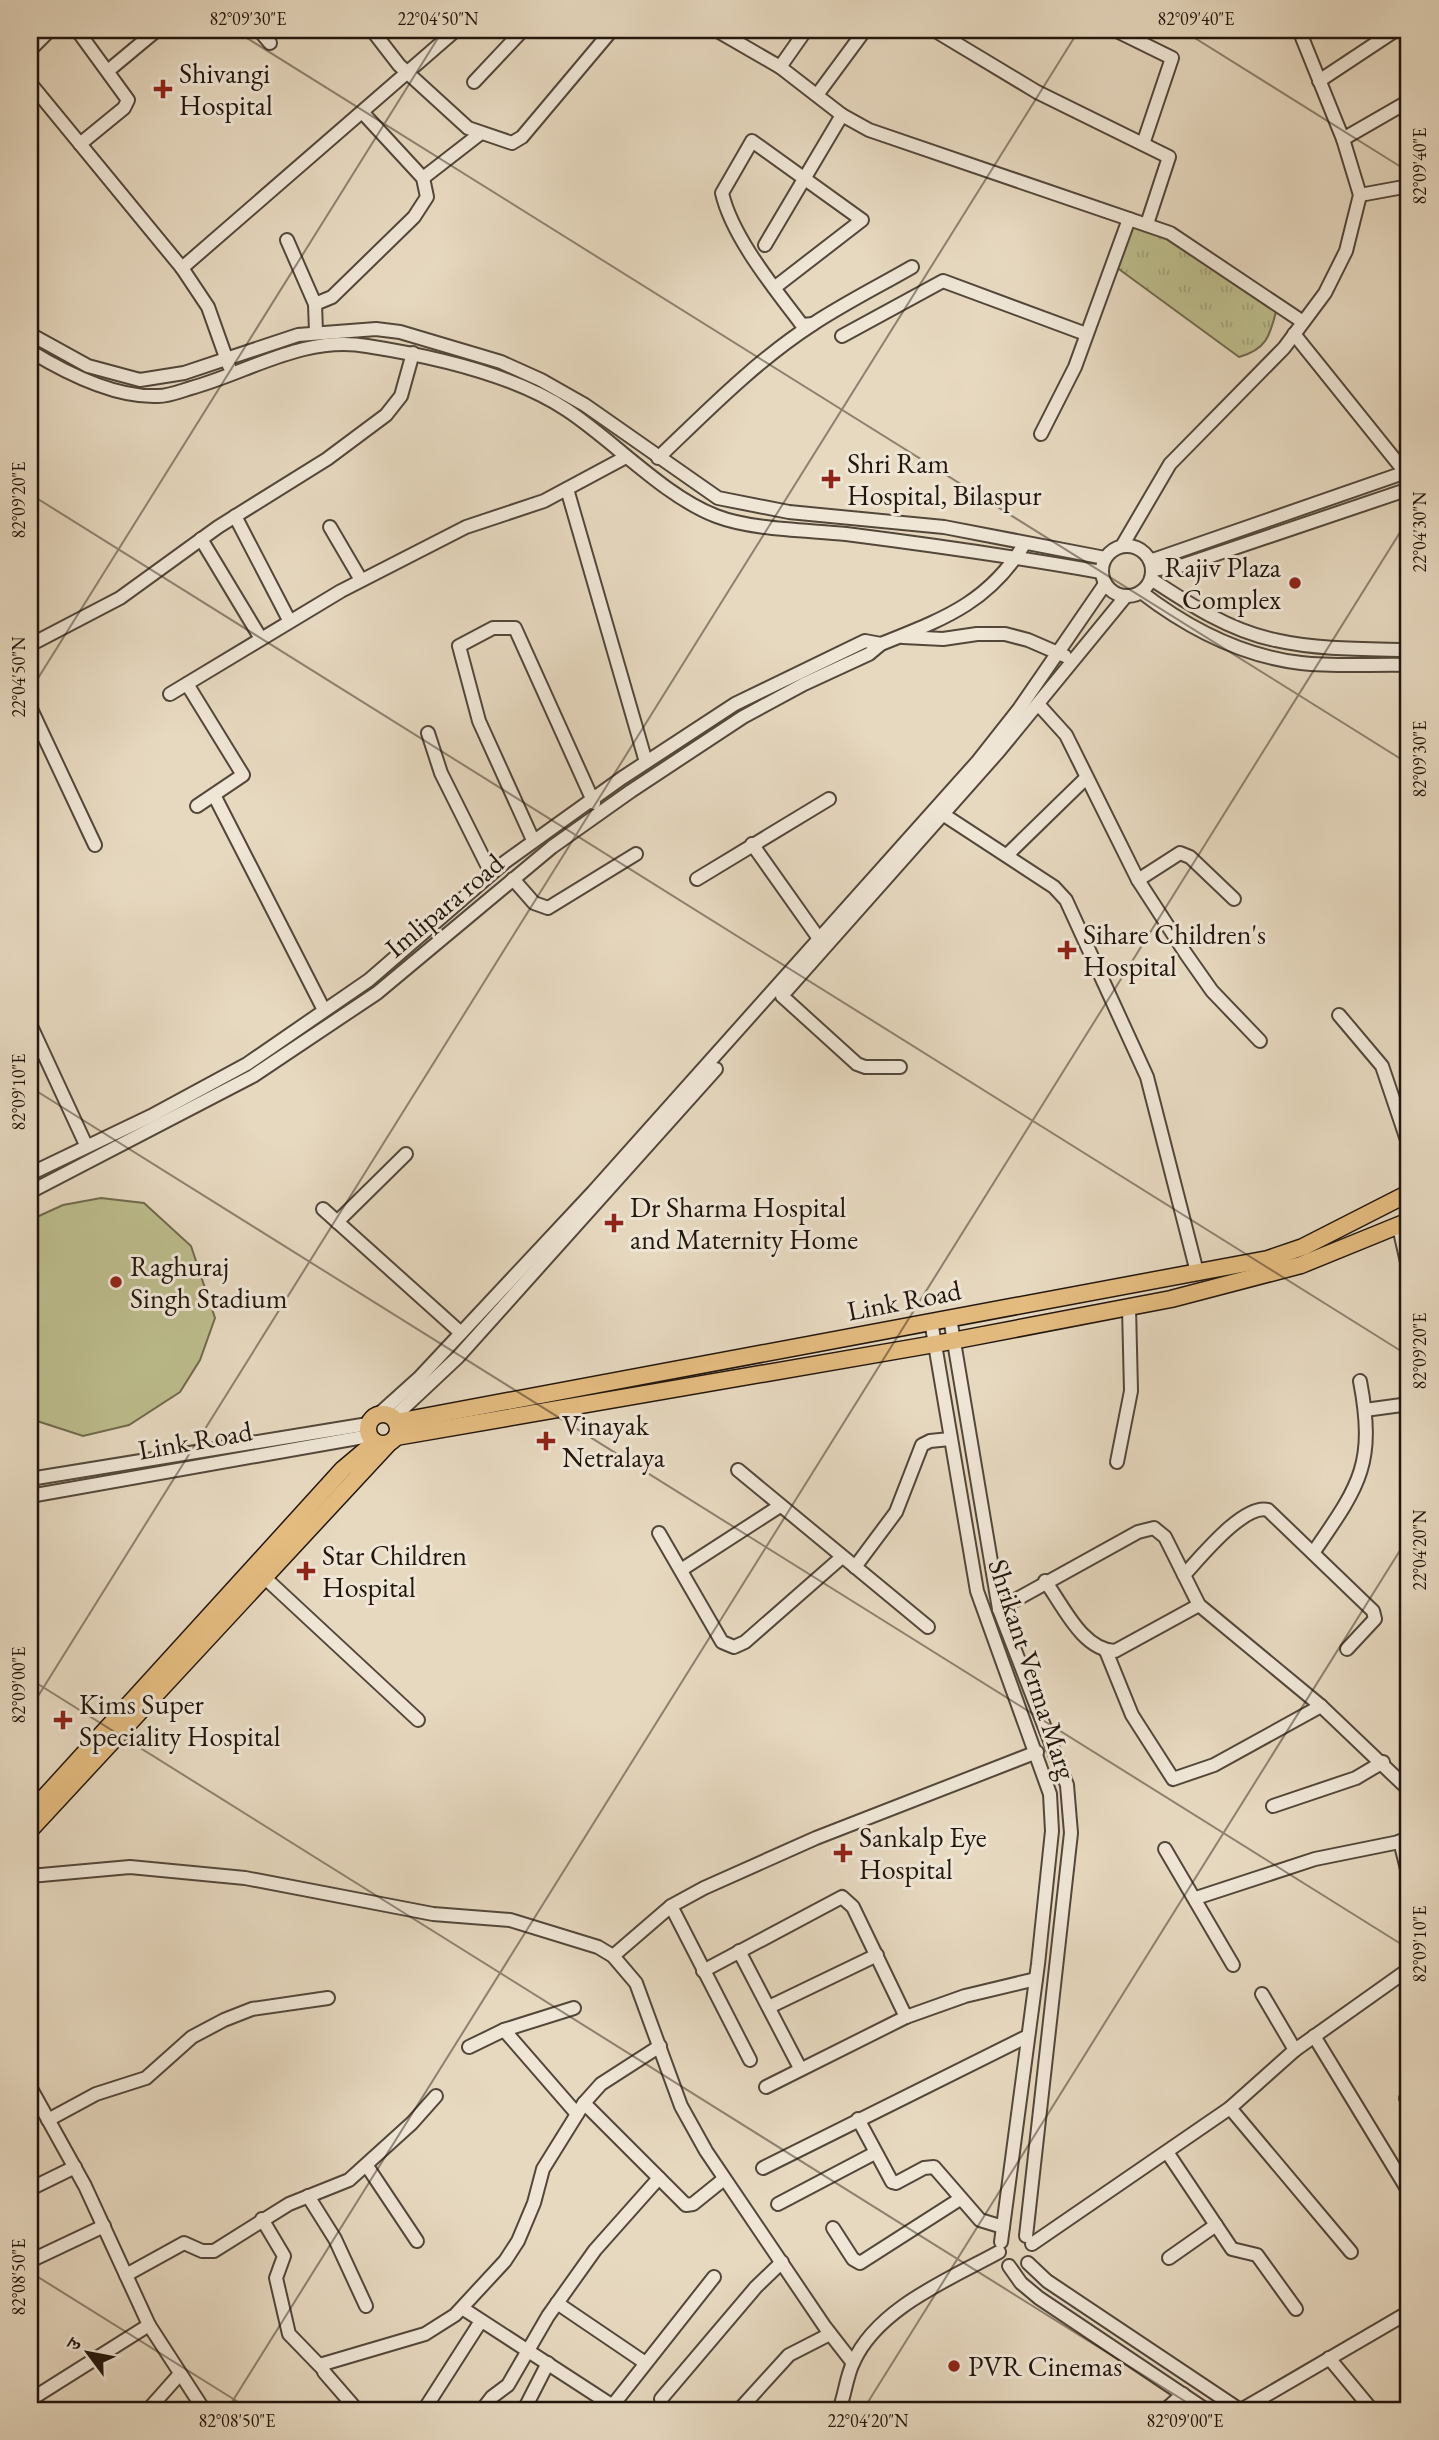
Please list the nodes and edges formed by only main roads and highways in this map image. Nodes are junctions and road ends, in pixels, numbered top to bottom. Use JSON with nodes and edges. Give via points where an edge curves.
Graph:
{"nodes":[{"id":1,"x":1409,"y":1193,"type":"edge"},
{"id":2,"x":1404,"y":1224,"type":"edge"},
{"id":3,"x":383,"y":1430,"type":"junction"},
{"id":4,"x":30,"y":1813,"type":"edge"},
{"id":5,"x":30,"y":1830,"type":"edge"}],
"edges":[{"from":1,"to":3,"type":"main road","name":"Link Road","via":[[1303,1247],[1268,1259]]},
{"from":2,"to":3,"type":"main road","name":"Link Road","via":[[1301,1265],[1129,1307],[935,1344]]},
{"from":3,"to":4,"type":"main road"},
{"from":3,"to":5,"type":"main road","via":[[263,1576]]}]}
